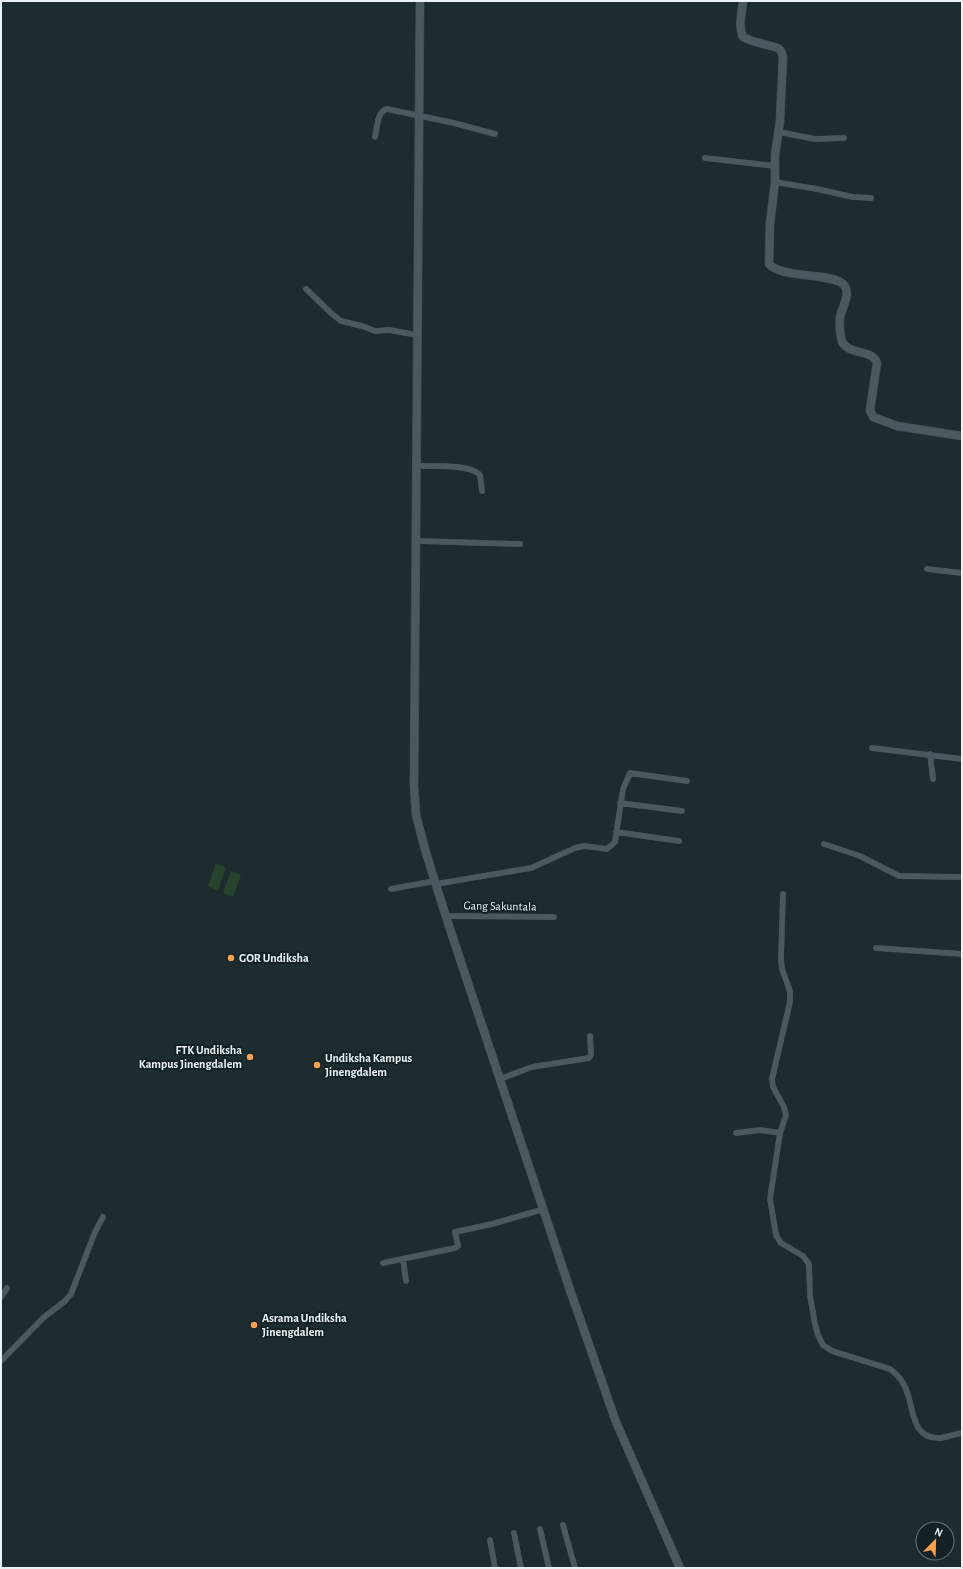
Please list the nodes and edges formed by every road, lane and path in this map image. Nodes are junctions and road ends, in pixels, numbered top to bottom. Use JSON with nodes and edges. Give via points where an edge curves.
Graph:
{"nodes":[{"id":1,"x":420,"y":1,"type":"edge"},
{"id":2,"x":743,"y":1,"type":"edge"},
{"id":3,"x":419,"y":115,"type":"junction"},
{"id":4,"x":779,"y":132,"type":"junction"},
{"id":5,"x":496,"y":134,"type":"dead end"},
{"id":6,"x":375,"y":137,"type":"dead end"},
{"id":7,"x":844,"y":138,"type":"dead end"},
{"id":8,"x":705,"y":158,"type":"dead end"},
{"id":9,"x":775,"y":166,"type":"junction"},
{"id":10,"x":775,"y":182,"type":"junction"},
{"id":11,"x":871,"y":198,"type":"dead end"},
{"id":12,"x":306,"y":289,"type":"dead end"},
{"id":13,"x":418,"y":335,"type":"junction"},
{"id":14,"x":962,"y":436,"type":"edge"},
{"id":15,"x":416,"y":466,"type":"junction"},
{"id":16,"x":482,"y":491,"type":"dead end"},
{"id":17,"x":416,"y":542,"type":"junction"},
{"id":18,"x":520,"y":544,"type":"dead end"},
{"id":19,"x":927,"y":569,"type":"dead end"},
{"id":20,"x":962,"y":573,"type":"edge"},
{"id":21,"x":872,"y":748,"type":"dead end"},
{"id":22,"x":930,"y":754,"type":"junction"},
{"id":23,"x":962,"y":759,"type":"edge"},
{"id":24,"x":933,"y":779,"type":"dead end"},
{"id":25,"x":687,"y":781,"type":"dead end"},
{"id":26,"x":620,"y":803,"type":"junction"},
{"id":27,"x":682,"y":811,"type":"dead end"},
{"id":28,"x":616,"y":832,"type":"junction"},
{"id":29,"x":679,"y":841,"type":"dead end"},
{"id":30,"x":824,"y":844,"type":"dead end"},
{"id":31,"x":962,"y":877,"type":"edge"},
{"id":32,"x":436,"y":883,"type":"junction"},
{"id":33,"x":391,"y":889,"type":"dead end"},
{"id":34,"x":783,"y":894,"type":"dead end"},
{"id":35,"x":446,"y":916,"type":"junction"},
{"id":36,"x":554,"y":917,"type":"dead end"},
{"id":37,"x":876,"y":948,"type":"dead end"},
{"id":38,"x":962,"y":954,"type":"edge"},
{"id":39,"x":590,"y":1036,"type":"dead end"},
{"id":40,"x":500,"y":1079,"type":"junction"},
{"id":41,"x":736,"y":1133,"type":"dead end"},
{"id":42,"x":780,"y":1133,"type":"junction"},
{"id":43,"x":544,"y":1209,"type":"junction"},
{"id":44,"x":103,"y":1217,"type":"dead end"},
{"id":45,"x":403,"y":1259,"type":"junction"},
{"id":46,"x":383,"y":1263,"type":"dead end"},
{"id":47,"x":406,"y":1281,"type":"dead end"},
{"id":48,"x":7,"y":1288,"type":"dead end"},
{"id":49,"x":1,"y":1297,"type":"edge"},
{"id":50,"x":1,"y":1361,"type":"edge"},
{"id":51,"x":962,"y":1432,"type":"edge"},
{"id":52,"x":563,"y":1525,"type":"dead end"},
{"id":53,"x":540,"y":1528,"type":"dead end"},
{"id":54,"x":514,"y":1533,"type":"dead end"},
{"id":55,"x":490,"y":1540,"type":"dead end"},
{"id":56,"x":495,"y":1568,"type":"edge"},
{"id":57,"x":521,"y":1568,"type":"edge"},
{"id":58,"x":549,"y":1568,"type":"edge"},
{"id":59,"x":574,"y":1568,"type":"edge"},
{"id":60,"x":680,"y":1568,"type":"edge"}],
"edges":[{"from":1,"to":3,"type":"street"},
{"from":2,"to":4,"type":"street","via":[[743,37],[776,47],[782,54]]},
{"from":3,"to":5,"type":"street"},
{"from":3,"to":6,"type":"street","via":[[383,110],[380,113]]},
{"from":3,"to":13,"type":"street"},
{"from":4,"to":7,"type":"street","via":[[815,138]]},
{"from":4,"to":9,"type":"street"},
{"from":8,"to":9,"type":"street"},
{"from":9,"to":10,"type":"street"},
{"from":10,"to":11,"type":"street","via":[[853,198]]},
{"from":10,"to":14,"type":"street","via":[[769,264],[785,272],[829,279],[844,286],[847,293],[840,320],[842,342],[851,350],[871,355],[877,362],[871,415],[897,426]]},
{"from":12,"to":13,"type":"street","via":[[341,321],[375,331],[392,330]]},
{"from":13,"to":15,"type":"street"},
{"from":15,"to":16,"type":"street","via":[[471,470],[480,476]]},
{"from":15,"to":17,"type":"street"},
{"from":17,"to":18,"type":"street"},
{"from":17,"to":32,"type":"street","via":[[415,806]]},
{"from":19,"to":20,"type":"street"},
{"from":21,"to":22,"type":"street"},
{"from":22,"to":23,"type":"street"},
{"from":22,"to":24,"type":"street"},
{"from":25,"to":26,"type":"street","via":[[630,773]]},
{"from":26,"to":27,"type":"street"},
{"from":26,"to":28,"type":"street"},
{"from":28,"to":29,"type":"street"},
{"from":28,"to":32,"type":"street","via":[[615,842],[607,849],[584,846],[531,868]]},
{"from":30,"to":31,"type":"street","via":[[860,856],[898,876]]},
{"from":32,"to":33,"type":"street"},
{"from":32,"to":35,"type":"street"},
{"from":34,"to":42,"type":"street","via":[[780,959],[790,992],[790,1002],[772,1079],[773,1088],[786,1113]]},
{"from":35,"to":36,"type":"street","name":"Gang Sakuntala"},
{"from":35,"to":40,"type":"street"},
{"from":37,"to":38,"type":"street"},
{"from":39,"to":40,"type":"street","via":[[589,1058],[532,1067]]},
{"from":40,"to":43,"type":"street"},
{"from":41,"to":42,"type":"street","via":[[760,1130]]},
{"from":42,"to":51,"type":"street","via":[[770,1199],[776,1235],[781,1243],[804,1256],[809,1264],[814,1324],[820,1340],[832,1351],[896,1373],[908,1395],[913,1419],[925,1434],[941,1438]]},
{"from":43,"to":45,"type":"street","via":[[455,1232],[458,1246],[456,1248]]},
{"from":43,"to":60,"type":"street","via":[[616,1422]]},
{"from":44,"to":50,"type":"street","via":[[94,1232],[71,1294],[43,1318]]},
{"from":45,"to":46,"type":"street"},
{"from":45,"to":47,"type":"street"},
{"from":48,"to":49,"type":"street"},
{"from":52,"to":59,"type":"street"},
{"from":53,"to":58,"type":"street"},
{"from":54,"to":57,"type":"street"},
{"from":55,"to":56,"type":"street"}]}
